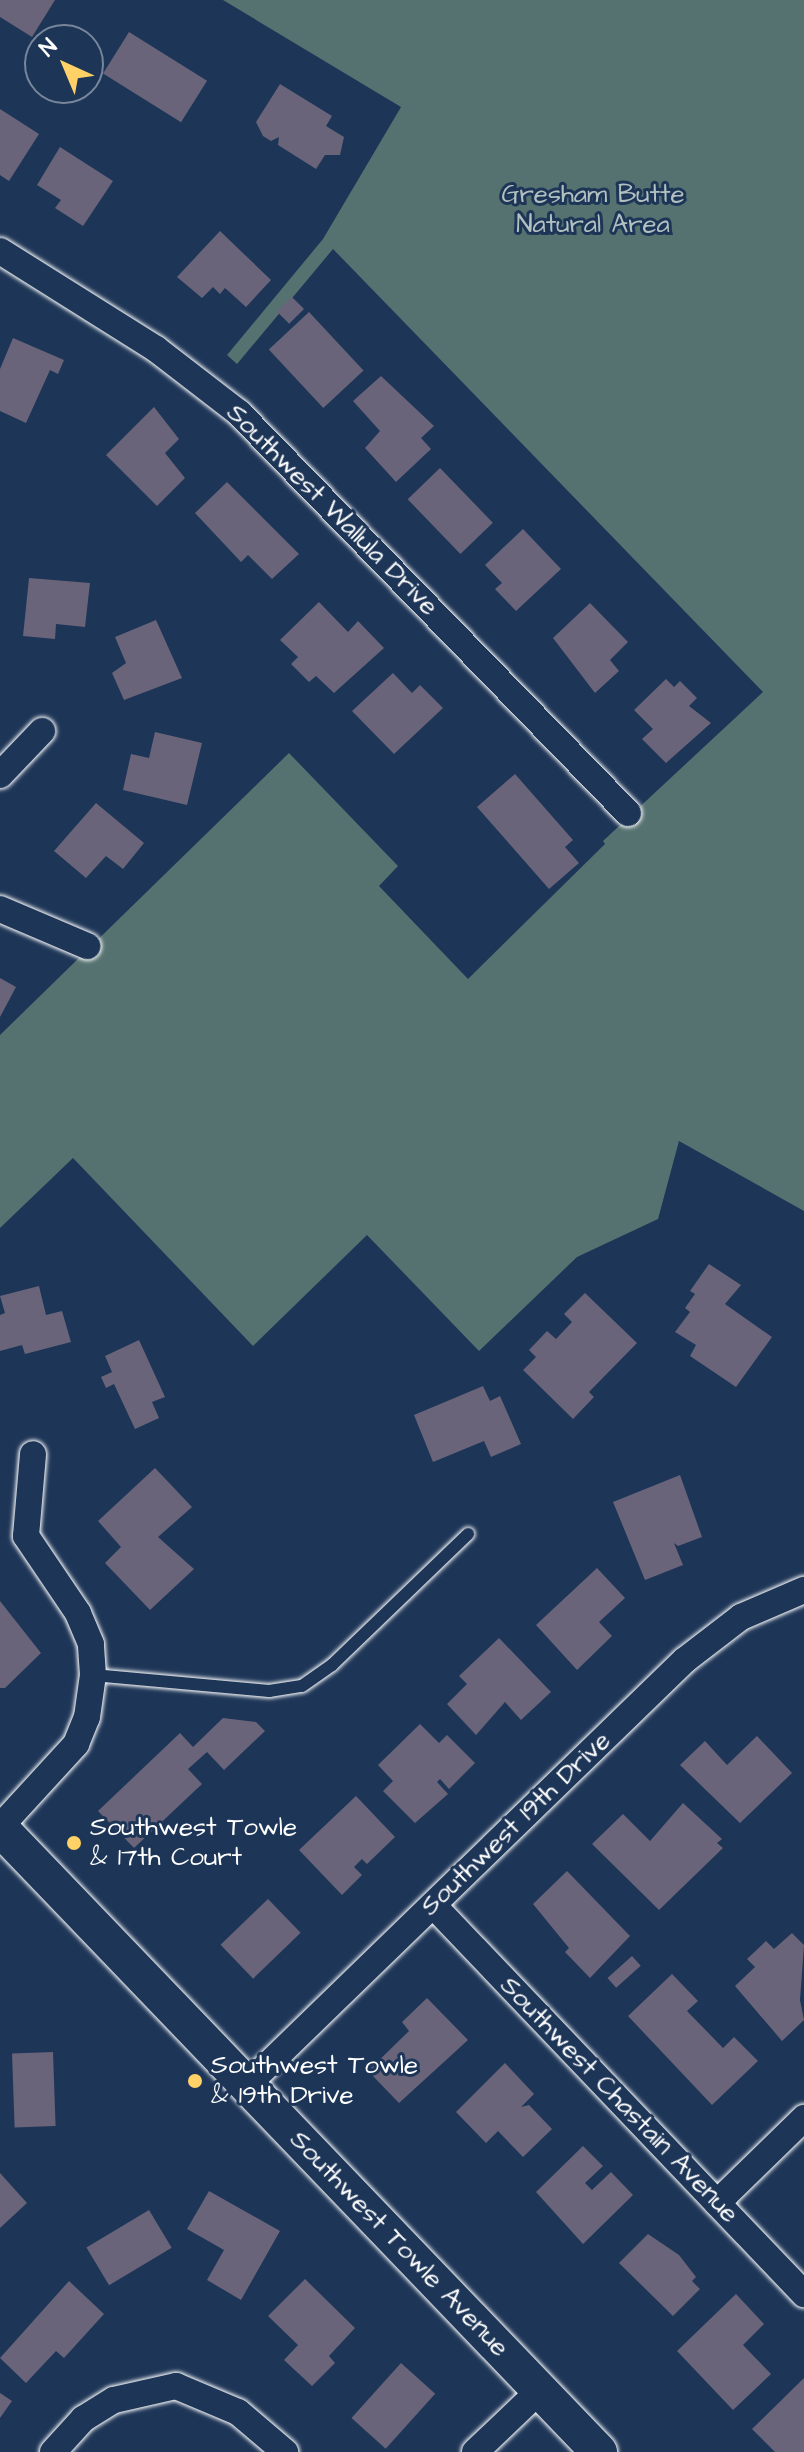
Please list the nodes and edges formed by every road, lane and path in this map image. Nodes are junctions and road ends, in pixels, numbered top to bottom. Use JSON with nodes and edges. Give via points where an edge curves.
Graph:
{"nodes":[{"id":1,"x":0,"y":251,"type":"edge"},
{"id":2,"x":42,"y":731,"type":"dead end"},
{"id":3,"x":0,"y":775,"type":"edge"},
{"id":4,"x":628,"y":813,"type":"dead end"},
{"id":5,"x":0,"y":909,"type":"edge"},
{"id":6,"x":87,"y":946,"type":"dead end"},
{"id":7,"x":33,"y":1454,"type":"dead end"},
{"id":8,"x":468,"y":1534,"type":"dead end"},
{"id":9,"x":804,"y":1590,"type":"edge"},
{"id":10,"x":93,"y":1675,"type":"junction"},
{"id":11,"x":0,"y":1828,"type":"edge"},
{"id":12,"x":433,"y":1905,"type":"junction"},
{"id":13,"x":247,"y":2085,"type":"junction"},
{"id":14,"x":804,"y":2118,"type":"edge"},
{"id":15,"x":717,"y":2203,"type":"junction"},
{"id":16,"x":804,"y":2294,"type":"edge"},
{"id":17,"x":540,"y":2390,"type":"junction"},
{"id":18,"x":53,"y":2452,"type":"edge"},
{"id":19,"x":285,"y":2452,"type":"edge"},
{"id":20,"x":475,"y":2452,"type":"edge"},
{"id":21,"x":599,"y":2452,"type":"edge"}],
"edges":[{"from":1,"to":4,"type":"street","name":"Southwest Wallula Drive","via":[[156,349],[239,413]]},
{"from":2,"to":3,"type":"street"},
{"from":5,"to":6,"type":"street"},
{"from":7,"to":10,"type":"street","via":[[26,1536],[78,1613],[91,1644]]},
{"from":8,"to":10,"type":"lane","via":[[332,1665],[302,1686],[269,1691]]},
{"from":9,"to":12,"type":"street","name":"Southwest 19th Drive","via":[[752,1612],[712,1637]]},
{"from":10,"to":11,"type":"street","via":[[76,1744]]},
{"from":11,"to":13,"type":"main road","name":"Southwest Towle Avenue"},
{"from":12,"to":13,"type":"street","name":"Southwest 19th Drive"},
{"from":12,"to":15,"type":"street","name":"Southwest Chastain Avenue"},
{"from":13,"to":17,"type":"main road","name":"Southwest Towle Avenue"},
{"from":14,"to":15,"type":"street"},
{"from":15,"to":16,"type":"street","name":"Southwest Chastain Avenue"},
{"from":17,"to":20,"type":"street"},
{"from":17,"to":21,"type":"main road","name":"Southwest Towle Avenue"},
{"from":18,"to":19,"type":"street","via":[[83,2419],[114,2400],[176,2386],[238,2412]]}]}
